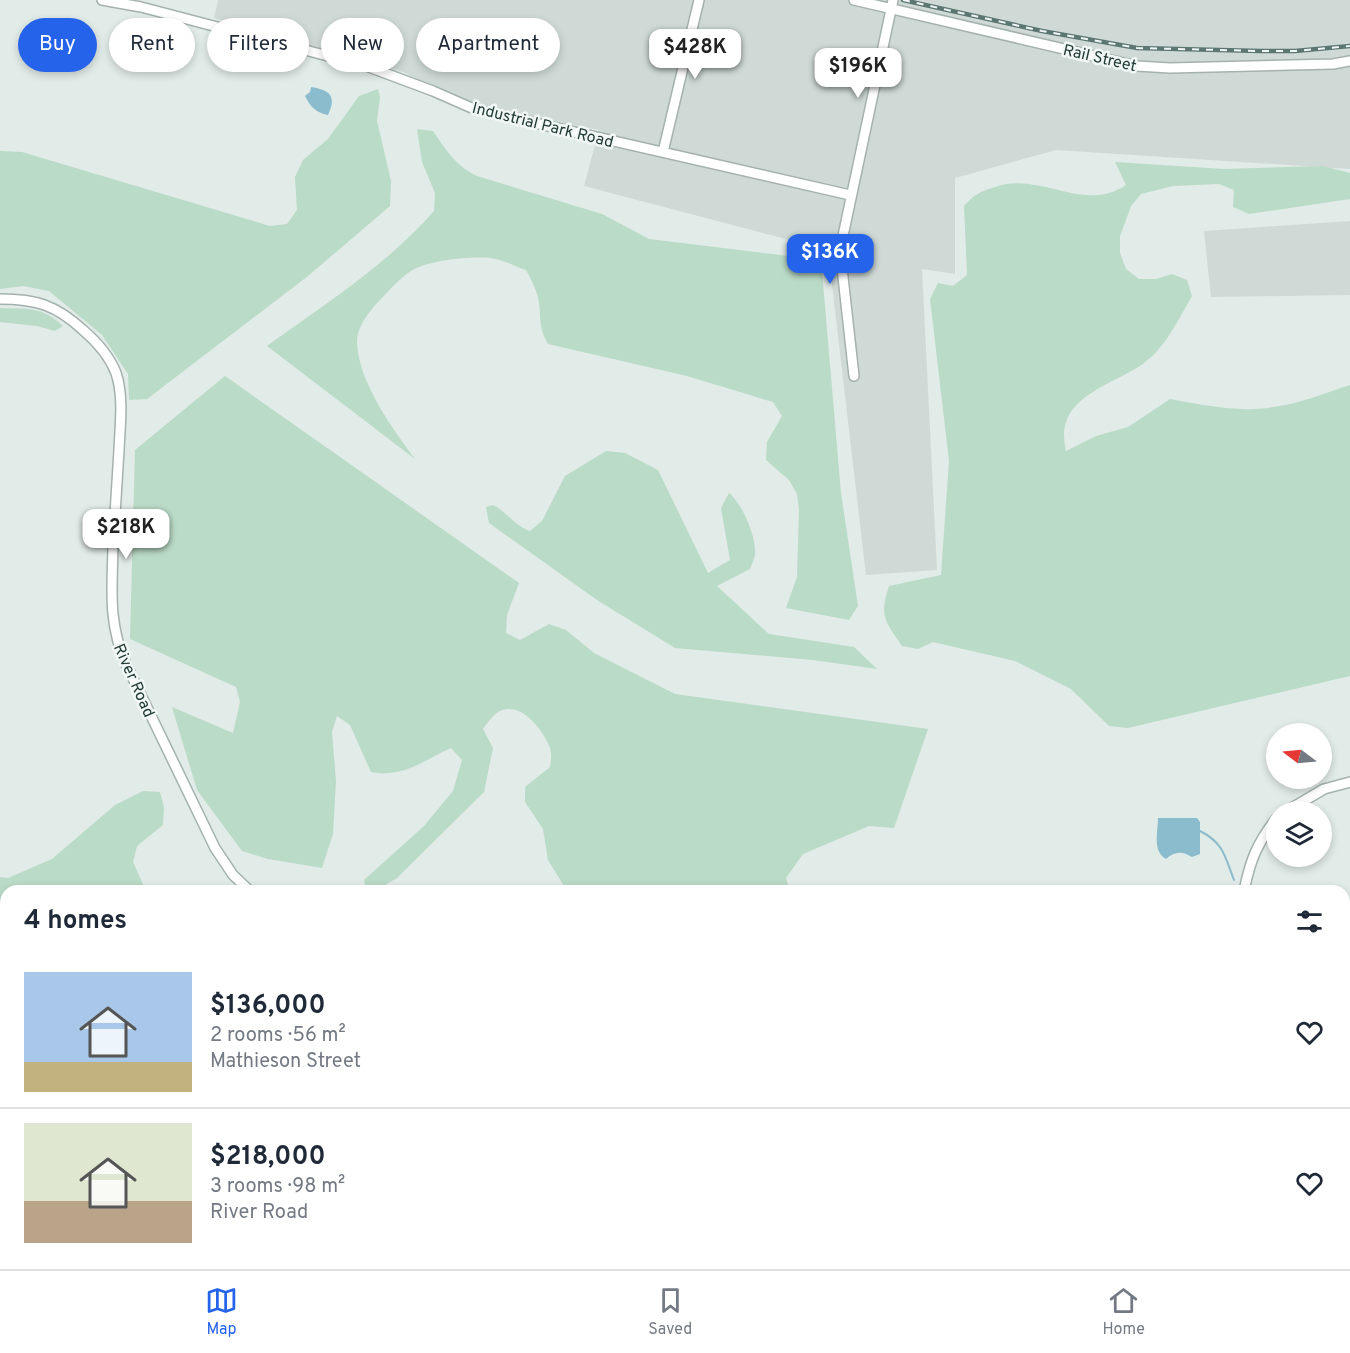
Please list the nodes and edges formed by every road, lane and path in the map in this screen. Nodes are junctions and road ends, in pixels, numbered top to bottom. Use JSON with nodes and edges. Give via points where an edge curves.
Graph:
{"nodes":[{"id":1,"x":102,"y":0,"type":"edge"},
{"id":2,"x":699,"y":0,"type":"edge"},
{"id":3,"x":854,"y":0,"type":"edge"},
{"id":4,"x":892,"y":4,"type":"edge"},
{"id":5,"x":1350,"y":62,"type":"edge"},
{"id":6,"x":663,"y":153,"type":"junction"},
{"id":7,"x":850,"y":195,"type":"junction"},
{"id":8,"x":0,"y":299,"type":"edge"},
{"id":9,"x":854,"y":376,"type":"dead end"},
{"id":10,"x":1350,"y":782,"type":"edge"},
{"id":11,"x":1304,"y":801,"type":"edge"},
{"id":12,"x":1266,"y":832,"type":"edge"},
{"id":13,"x":244,"y":885,"type":"edge"},
{"id":14,"x":1246,"y":885,"type":"edge"}],
"edges":[{"from":1,"to":6,"type":"street","name":"Industrial Park Road","via":[[366,66],[474,109]]},
{"from":2,"to":6,"type":"street"},
{"from":3,"to":4,"type":"street","name":"Rail Street"},
{"from":4,"to":5,"type":"street","name":"Rail Street","via":[[1137,66]]},
{"from":4,"to":7,"type":"street"},
{"from":6,"to":7,"type":"street","name":"Industrial Park Road"},
{"from":7,"to":9,"type":"street","via":[[840,250]]},
{"from":8,"to":13,"type":"street","name":"River Road","via":[[38,301],[62,313],[101,346],[115,371],[120,421],[111,601],[115,634],[215,849]]},
{"from":10,"to":11,"type":"street","via":[[1324,789]]},
{"from":12,"to":14,"type":"street","via":[[1254,851]]}]}
